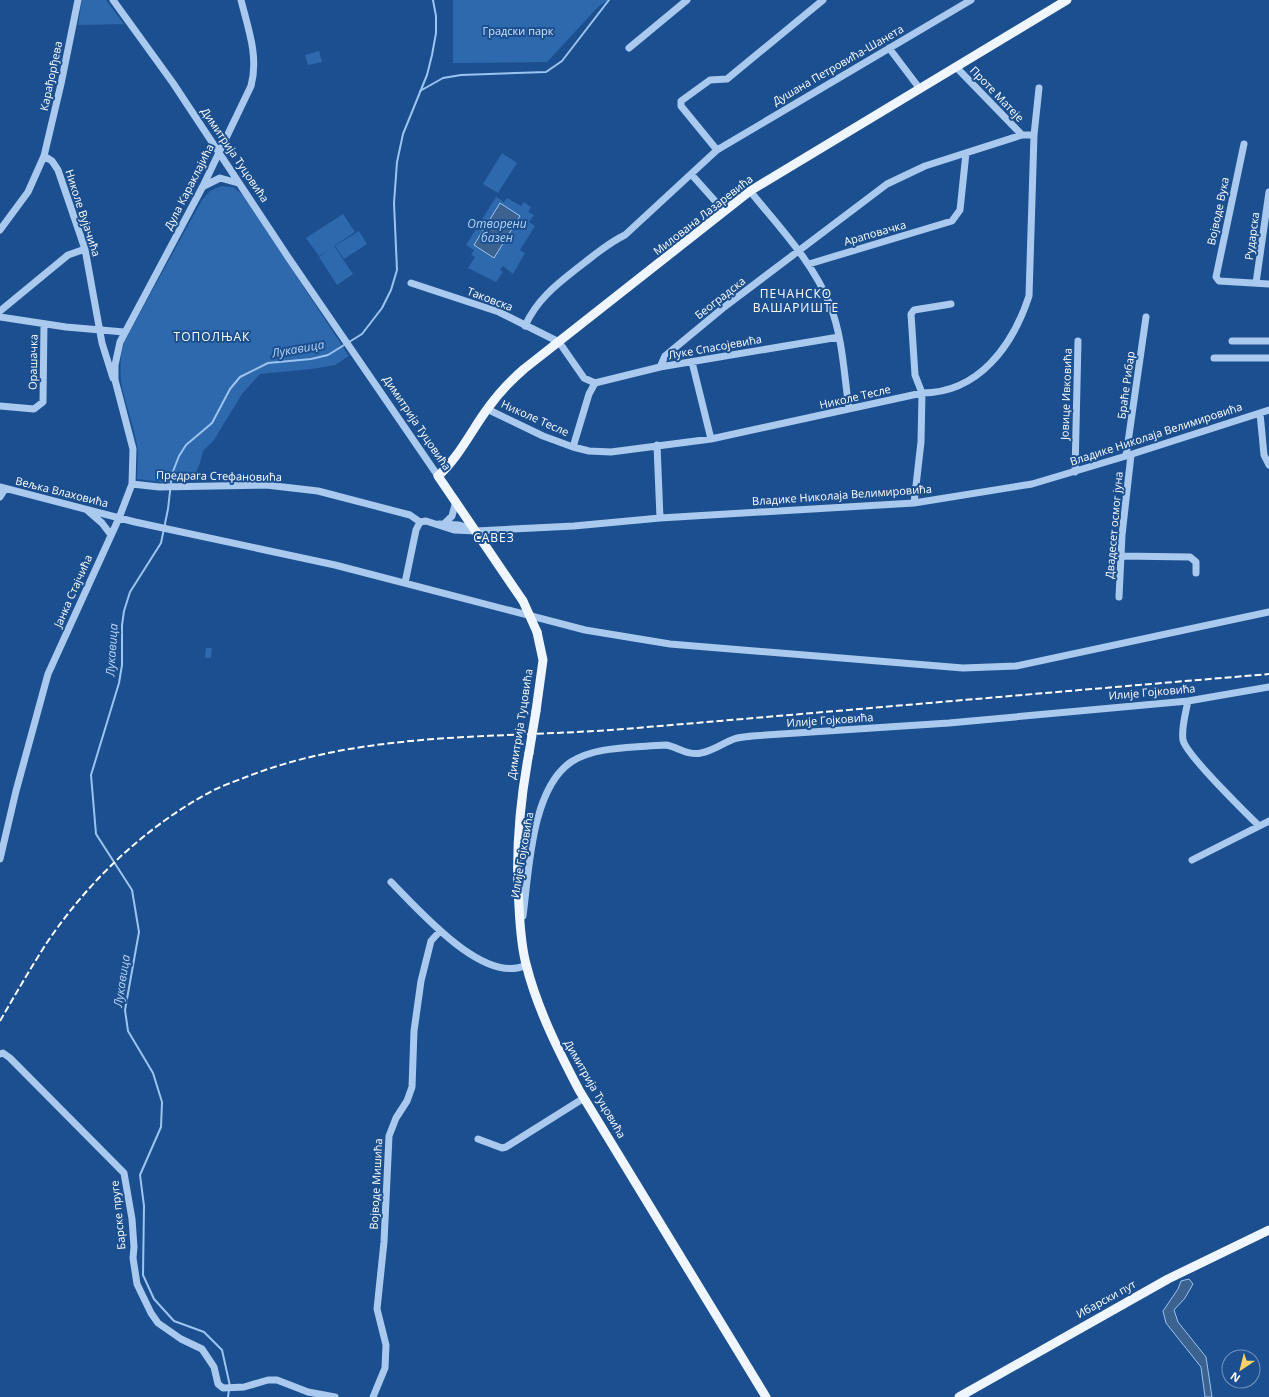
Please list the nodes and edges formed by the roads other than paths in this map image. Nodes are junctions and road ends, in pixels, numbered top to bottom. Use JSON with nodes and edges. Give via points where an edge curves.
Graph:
{"nodes":[{"id":1,"x":78,"y":0,"type":"edge"},
{"id":2,"x":113,"y":0,"type":"edge"},
{"id":3,"x":241,"y":0,"type":"edge"},
{"id":4,"x":688,"y":0,"type":"edge"},
{"id":5,"x":823,"y":0,"type":"edge"},
{"id":6,"x":971,"y":0,"type":"edge"},
{"id":7,"x":1067,"y":0,"type":"edge"},
{"id":8,"x":628,"y":48,"type":"dead end"},
{"id":9,"x":889,"y":48,"type":"junction"},
{"id":10,"x":957,"y":68,"type":"junction"},
{"id":11,"x":1039,"y":88,"type":"dead end"},
{"id":12,"x":920,"y":89,"type":"junction"},
{"id":13,"x":1034,"y":134,"type":"junction"},
{"id":14,"x":1022,"y":136,"type":"junction"},
{"id":15,"x":1244,"y":144,"type":"dead end"},
{"id":16,"x":717,"y":150,"type":"junction"},
{"id":17,"x":218,"y":153,"type":"junction"},
{"id":18,"x":966,"y":153,"type":"junction"},
{"id":19,"x":44,"y":156,"type":"junction"},
{"id":20,"x":691,"y":174,"type":"junction"},
{"id":21,"x":240,"y":184,"type":"junction"},
{"id":22,"x":203,"y":186,"type":"junction"},
{"id":23,"x":750,"y":191,"type":"junction"},
{"id":24,"x":1269,"y":192,"type":"edge"},
{"id":25,"x":724,"y":211,"type":"junction"},
{"id":26,"x":0,"y":230,"type":"edge"},
{"id":27,"x":85,"y":249,"type":"junction"},
{"id":28,"x":799,"y":252,"type":"junction"},
{"id":29,"x":809,"y":264,"type":"junction"},
{"id":30,"x":412,"y":283,"type":"dead end"},
{"id":31,"x":1256,"y":283,"type":"junction"},
{"id":32,"x":1269,"y":284,"type":"edge"},
{"id":33,"x":951,"y":304,"type":"dead end"},
{"id":34,"x":0,"y":311,"type":"edge"},
{"id":35,"x":1146,"y":317,"type":"dead end"},
{"id":36,"x":0,"y":318,"type":"edge"},
{"id":37,"x":44,"y":324,"type":"junction"},
{"id":38,"x":525,"y":326,"type":"junction"},
{"id":39,"x":99,"y":329,"type":"junction"},
{"id":40,"x":124,"y":332,"type":"junction"},
{"id":41,"x":839,"y":337,"type":"junction"},
{"id":42,"x":1078,"y":341,"type":"dead end"},
{"id":43,"x":1232,"y":341,"type":"dead end"},
{"id":44,"x":559,"y":342,"type":"junction"},
{"id":45,"x":1269,"y":342,"type":"edge"},
{"id":46,"x":665,"y":356,"type":"junction"},
{"id":47,"x":1214,"y":358,"type":"dead end"},
{"id":48,"x":1269,"y":358,"type":"edge"},
{"id":49,"x":692,"y":362,"type":"junction"},
{"id":50,"x":671,"y":366,"type":"junction"},
{"id":51,"x":660,"y":367,"type":"junction"},
{"id":52,"x":115,"y":380,"type":"junction"},
{"id":53,"x":595,"y":383,"type":"junction"},
{"id":54,"x":922,"y":393,"type":"junction"},
{"id":55,"x":0,"y":406,"type":"edge"},
{"id":56,"x":487,"y":409,"type":"junction"},
{"id":57,"x":849,"y":410,"type":"junction"},
{"id":58,"x":1269,"y":410,"type":"edge"},
{"id":59,"x":1260,"y":413,"type":"junction"},
{"id":60,"x":711,"y":439,"type":"junction"},
{"id":61,"x":657,"y":445,"type":"junction"},
{"id":62,"x":573,"y":447,"type":"junction"},
{"id":63,"x":1129,"y":456,"type":"junction"},
{"id":64,"x":1269,"y":465,"type":"edge"},
{"id":65,"x":1075,"y":472,"type":"junction"},
{"id":66,"x":438,"y":476,"type":"junction"},
{"id":67,"x":132,"y":484,"type":"junction"},
{"id":68,"x":3,"y":488,"type":"edge"},
{"id":69,"x":0,"y":497,"type":"edge"},
{"id":70,"x":456,"y":501,"type":"junction"},
{"id":71,"x":914,"y":503,"type":"junction"},
{"id":72,"x":85,"y":509,"type":"junction"},
{"id":73,"x":119,"y":518,"type":"junction"},
{"id":74,"x":660,"y":518,"type":"junction"},
{"id":75,"x":420,"y":522,"type":"junction"},
{"id":76,"x":441,"y":524,"type":"junction"},
{"id":77,"x":476,"y":531,"type":"junction"},
{"id":78,"x":111,"y":535,"type":"junction"},
{"id":79,"x":1121,"y":556,"type":"junction"},
{"id":80,"x":1196,"y":573,"type":"dead end"},
{"id":81,"x":405,"y":583,"type":"junction"},
{"id":82,"x":1119,"y":598,"type":"dead end"},
{"id":83,"x":1269,"y":612,"type":"edge"},
{"id":84,"x":1269,"y":688,"type":"edge"},
{"id":85,"x":1188,"y":700,"type":"junction"},
{"id":86,"x":1269,"y":821,"type":"edge"},
{"id":87,"x":1259,"y":826,"type":"junction"},
{"id":88,"x":0,"y":860,"type":"edge"},
{"id":89,"x":1192,"y":860,"type":"dead end"},
{"id":90,"x":392,"y":882,"type":"dead end"},
{"id":91,"x":520,"y":924,"type":"junction"},
{"id":92,"x":440,"y":931,"type":"junction"},
{"id":93,"x":526,"y":965,"type":"junction"},
{"id":94,"x":0,"y":1054,"type":"edge"},
{"id":95,"x":584,"y":1098,"type":"junction"},
{"id":96,"x":478,"y":1139,"type":"dead end"},
{"id":97,"x":1269,"y":1230,"type":"edge"},
{"id":98,"x":335,"y":1397,"type":"edge"},
{"id":99,"x":373,"y":1397,"type":"edge"},
{"id":100,"x":766,"y":1397,"type":"edge"},
{"id":101,"x":959,"y":1397,"type":"edge"}],
"edges":[{"from":1,"to":19,"type":"street","name":"Карађорђева"},
{"from":2,"to":17,"type":"street","name":"Димитрија Туцовића","via":[[173,83]]},
{"from":3,"to":17,"type":"street","name":"Дула Караклајића","via":[[252,45],[254,73],[248,93]]},
{"from":4,"to":8,"type":"street"},
{"from":5,"to":16,"type":"street","via":[[727,79],[710,80],[682,101],[681,106],[686,114]]},
{"from":6,"to":9,"type":"street","name":"Душана Петровића-Шанета"},
{"from":7,"to":10,"type":"main road","name":"Милована Лазаревића"},
{"from":9,"to":12,"type":"street"},
{"from":9,"to":16,"type":"street","name":"Душана Петровића-Шанета"},
{"from":10,"to":12,"type":"main road","name":"Милована Лазаревића"},
{"from":10,"to":14,"type":"street","name":"Проте Матеје"},
{"from":11,"to":13,"type":"street","name":"Николе Тесле"},
{"from":12,"to":23,"type":"main road","name":"Милована Лазаревића"},
{"from":13,"to":14,"type":"street","name":"Проте Матеје"},
{"from":13,"to":54,"type":"street","name":"Николе Тесле","via":[[1029,296],[1021,320],[1008,343],[981,372],[958,385],[934,393]]},
{"from":14,"to":18,"type":"street","name":"Проте Матеје"},
{"from":15,"to":31,"type":"street","name":"Војводе Вука","via":[[1216,277],[1219,281]]},
{"from":16,"to":20,"type":"street","name":"Душана Петровића-Шанета"},
{"from":17,"to":21,"type":"street","name":"Димитрија Туцовића"},
{"from":17,"to":22,"type":"street","name":"Дула Караклајића"},
{"from":18,"to":28,"type":"street","name":"Проте Матеје","via":[[924,166],[887,184]]},
{"from":18,"to":29,"type":"street","name":"Араповачка","via":[[960,210],[956,218],[948,223]]},
{"from":19,"to":26,"type":"street","name":"Карађорђева","via":[[28,192]]},
{"from":19,"to":27,"type":"street","name":"Николе Вујачића","via":[[52,161],[58,170]]},
{"from":20,"to":25,"type":"street"},
{"from":20,"to":38,"type":"street","name":"Душана Петровића-Шанета","via":[[625,235],[551,288],[539,301]]},
{"from":21,"to":22,"type":"street","via":[[220,178]]},
{"from":21,"to":66,"type":"street","name":"Димитрија Туцовића"},
{"from":22,"to":40,"type":"street","name":"Дула Караклајића"},
{"from":23,"to":25,"type":"main road","name":"Милована Лазаревића"},
{"from":23,"to":28,"type":"street"},
{"from":24,"to":31,"type":"street","name":"Рударска"},
{"from":25,"to":44,"type":"main road","name":"Милована Лазаревића"},
{"from":27,"to":34,"type":"street","via":[[68,255]]},
{"from":27,"to":39,"type":"street","name":"Николе Вујачића"},
{"from":28,"to":29,"type":"street"},
{"from":28,"to":46,"type":"street","name":"Београдска","via":[[723,308]]},
{"from":29,"to":41,"type":"street","via":[[830,305]]},
{"from":30,"to":38,"type":"street","name":"Таковска","via":[[499,312]]},
{"from":31,"to":32,"type":"street"},
{"from":33,"to":54,"type":"street","via":[[914,310],[911,314],[916,375]]},
{"from":35,"to":63,"type":"street","name":"Браће Рибар"},
{"from":36,"to":37,"type":"street"},
{"from":37,"to":39,"type":"street"},
{"from":37,"to":55,"type":"street","name":"Орашачка","via":[[43,402],[34,409]]},
{"from":38,"to":44,"type":"street","name":"Таковска"},
{"from":39,"to":40,"type":"street"},
{"from":39,"to":52,"type":"street","name":"Николе Вујачића"},
{"from":40,"to":52,"type":"street","name":"Јанка Стајчића","via":[[117,352]]},
{"from":41,"to":49,"type":"street","name":"Луке Спасојевића"},
{"from":41,"to":57,"type":"street"},
{"from":42,"to":65,"type":"street","name":"Јовице Ивковића"},
{"from":43,"to":45,"type":"street"},
{"from":44,"to":53,"type":"street","via":[[584,378]]},
{"from":44,"to":56,"type":"main road","name":"Милована Лазаревића","via":[[513,379]]},
{"from":46,"to":50,"type":"street","via":[[666,363]]},
{"from":46,"to":51,"type":"street","name":"Београдска"},
{"from":47,"to":48,"type":"street"},
{"from":49,"to":50,"type":"street","name":"Луке Спасојевића"},
{"from":49,"to":60,"type":"street"},
{"from":50,"to":51,"type":"street","name":"Луке Спасојевића"},
{"from":51,"to":53,"type":"street","name":"Луке Спасојевића"},
{"from":52,"to":67,"type":"street","name":"Јанка Стајчића","via":[[133,449]]},
{"from":53,"to":62,"type":"street"},
{"from":54,"to":57,"type":"street","name":"Николе Тесле"},
{"from":54,"to":71,"type":"street","via":[[921,442]]},
{"from":56,"to":62,"type":"street","name":"Николе Тесле","via":[[543,436]]},
{"from":56,"to":66,"type":"main road","name":"Милована Лазаревића","via":[[452,462]]},
{"from":57,"to":60,"type":"street","name":"Николе Тесле"},
{"from":58,"to":59,"type":"street","name":"Владике Николаја Велимировића"},
{"from":59,"to":63,"type":"street","name":"Владике Николаја Велимировића"},
{"from":59,"to":64,"type":"street","via":[[1264,455]]},
{"from":60,"to":61,"type":"street","name":"Николе Тесле"},
{"from":61,"to":62,"type":"street","name":"Николе Тесле","via":[[611,452]]},
{"from":61,"to":74,"type":"street"},
{"from":63,"to":65,"type":"street","name":"Владике Николаја Велимировића"},
{"from":63,"to":79,"type":"street","name":"Двадесет осмог јуна"},
{"from":65,"to":71,"type":"street","name":"Владике Николаја Велимировића","via":[[1032,484]]},
{"from":66,"to":70,"type":"main road","name":"Димитрија Туцовића"},
{"from":67,"to":73,"type":"street","name":"Јанка Стајчића"},
{"from":67,"to":75,"type":"street","name":"Предрага Стефановића","via":[[159,487],[266,485],[318,492],[410,515]]},
{"from":68,"to":69,"type":"street"},
{"from":68,"to":72,"type":"street","name":"Вељка Влаховића"},
{"from":70,"to":76,"type":"street","via":[[452,516]]},
{"from":70,"to":77,"type":"main road","name":"Димитрија Туцовића"},
{"from":71,"to":74,"type":"street","name":"Владике Николаја Велимировића"},
{"from":72,"to":73,"type":"street","name":"Вељка Влаховића"},
{"from":72,"to":78,"type":"street","via":[[102,523]]},
{"from":73,"to":78,"type":"street","name":"Јанка Стајчића"},
{"from":73,"to":81,"type":"street","name":"Вељка Влаховића"},
{"from":74,"to":77,"type":"street","name":"Владике Николаја Велимировића"},
{"from":75,"to":76,"type":"street"},
{"from":75,"to":81,"type":"street"},
{"from":76,"to":77,"type":"street","via":[[459,525]]},
{"from":77,"to":91,"type":"main road","name":"Димитрија Туцовића","bridge":true,"via":[[523,601],[537,632],[543,660],[521,792],[517,836]]},
{"from":78,"to":88,"type":"street","name":"Јанка Стајчића","via":[[48,674]]},
{"from":79,"to":80,"type":"street","via":[[1190,557],[1195,560]]},
{"from":79,"to":82,"type":"street","name":"Двадесет осмог јуна"},
{"from":81,"to":83,"type":"street","name":"Вељка Влаховића","via":[[585,630],[628,638],[670,644],[963,668],[1016,666]]},
{"from":84,"to":85,"type":"street","name":"Илије Гојковића"},
{"from":85,"to":87,"type":"street","via":[[1182,738],[1184,745]]},
{"from":85,"to":91,"type":"street","name":"Илије Гојковића","via":[[949,723],[752,736],[735,738],[701,753],[692,754],[666,745],[614,749],[590,754],[572,762],[549,786],[535,832]]},
{"from":86,"to":87,"type":"street"},
{"from":87,"to":89,"type":"street"},
{"from":90,"to":92,"type":"street"},
{"from":91,"to":93,"type":"main road","name":"Димитрија Туцовића"},
{"from":92,"to":93,"type":"street","via":[[475,957],[495,966],[519,968]]},
{"from":92,"to":99,"type":"street","name":"Војводе Мишића","via":[[431,941],[421,981],[414,1031],[412,1087],[408,1101],[396,1118],[389,1136],[384,1242],[377,1309],[386,1345],[385,1368]]},
{"from":93,"to":95,"type":"main road","name":"Димитрија Туцовића","via":[[554,1041]]},
{"from":94,"to":98,"type":"street","name":"Барске пруге","via":[[3,1053],[10,1058],[124,1173],[132,1219],[137,1284],[150,1314],[158,1323],[181,1340],[202,1349],[214,1367],[218,1384],[226,1388],[278,1380],[308,1392]]},
{"from":95,"to":96,"type":"street","via":[[506,1147],[502,1148]]},
{"from":95,"to":100,"type":"main road","name":"Димитрија Туцовића"},
{"from":97,"to":101,"type":"main road","name":"Ибарски пут","via":[[1206,1260],[1094,1320]]}]}
